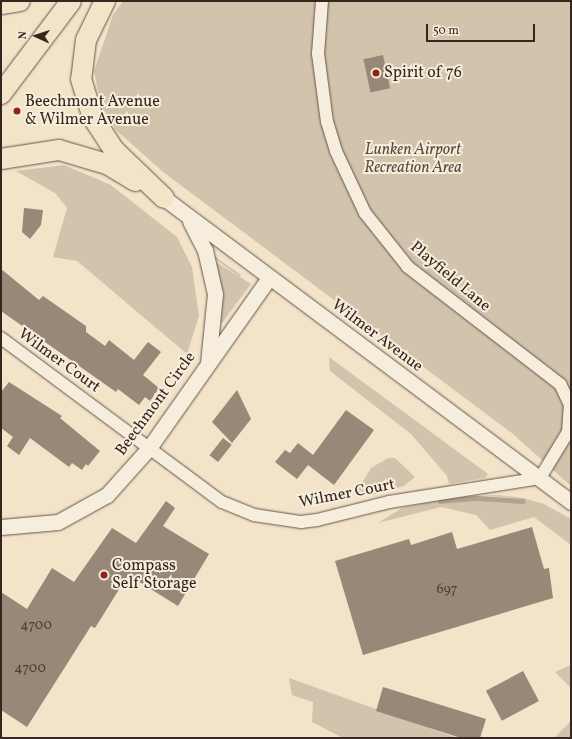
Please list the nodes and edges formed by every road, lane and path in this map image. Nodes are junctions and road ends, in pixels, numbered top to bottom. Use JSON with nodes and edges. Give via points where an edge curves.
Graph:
{"nodes":[{"id":1,"x":20,"y":1,"type":"edge"},
{"id":2,"x":71,"y":1,"type":"edge"},
{"id":3,"x":106,"y":1,"type":"edge"},
{"id":4,"x":322,"y":1,"type":"edge"},
{"id":5,"x":1,"y":4,"type":"edge"},
{"id":6,"x":1,"y":94,"type":"edge"},
{"id":7,"x":1,"y":159,"type":"edge"},
{"id":8,"x":164,"y":198,"type":"junction"},
{"id":9,"x":188,"y":217,"type":"junction"},
{"id":10,"x":268,"y":278,"type":"junction"},
{"id":11,"x":1,"y":338,"type":"edge"},
{"id":12,"x":207,"y":365,"type":"junction"},
{"id":13,"x":149,"y":448,"type":"junction"},
{"id":14,"x":540,"y":478,"type":"junction"},
{"id":15,"x":571,"y":502,"type":"edge"},
{"id":16,"x":1,"y":527,"type":"edge"}],
"edges":[{"from":1,"to":5,"type":"highway"},
{"from":2,"to":6,"type":"highway"},
{"from":3,"to":8,"type":"highway","via":[[86,40],[81,79],[92,116],[114,150]]},
{"from":4,"to":14,"type":"street","name":"Playfield Lane","via":[[318,54],[327,122],[336,151],[366,213],[408,267],[560,384],[570,405],[568,432]]},
{"from":7,"to":8,"type":"highway","via":[[59,150],[81,155],[106,164]]},
{"from":8,"to":9,"type":"street","name":"Wilmer Avenue"},
{"from":9,"to":10,"type":"street","name":"Wilmer Avenue"},
{"from":9,"to":12,"type":"street","via":[[205,250],[215,294]]},
{"from":10,"to":12,"type":"street","name":"Beechmont Circle"},
{"from":10,"to":14,"type":"street","name":"Wilmer Avenue"},
{"from":11,"to":13,"type":"street","name":"Wilmer Court"},
{"from":12,"to":13,"type":"street","name":"Beechmont Circle"},
{"from":13,"to":14,"type":"street","name":"Wilmer Court","via":[[222,502],[275,520],[316,520],[389,502]]},
{"from":13,"to":16,"type":"street","name":"Beechmont Circle","via":[[107,495],[58,522]]},
{"from":14,"to":15,"type":"street","name":"Wilmer Avenue"}]}
